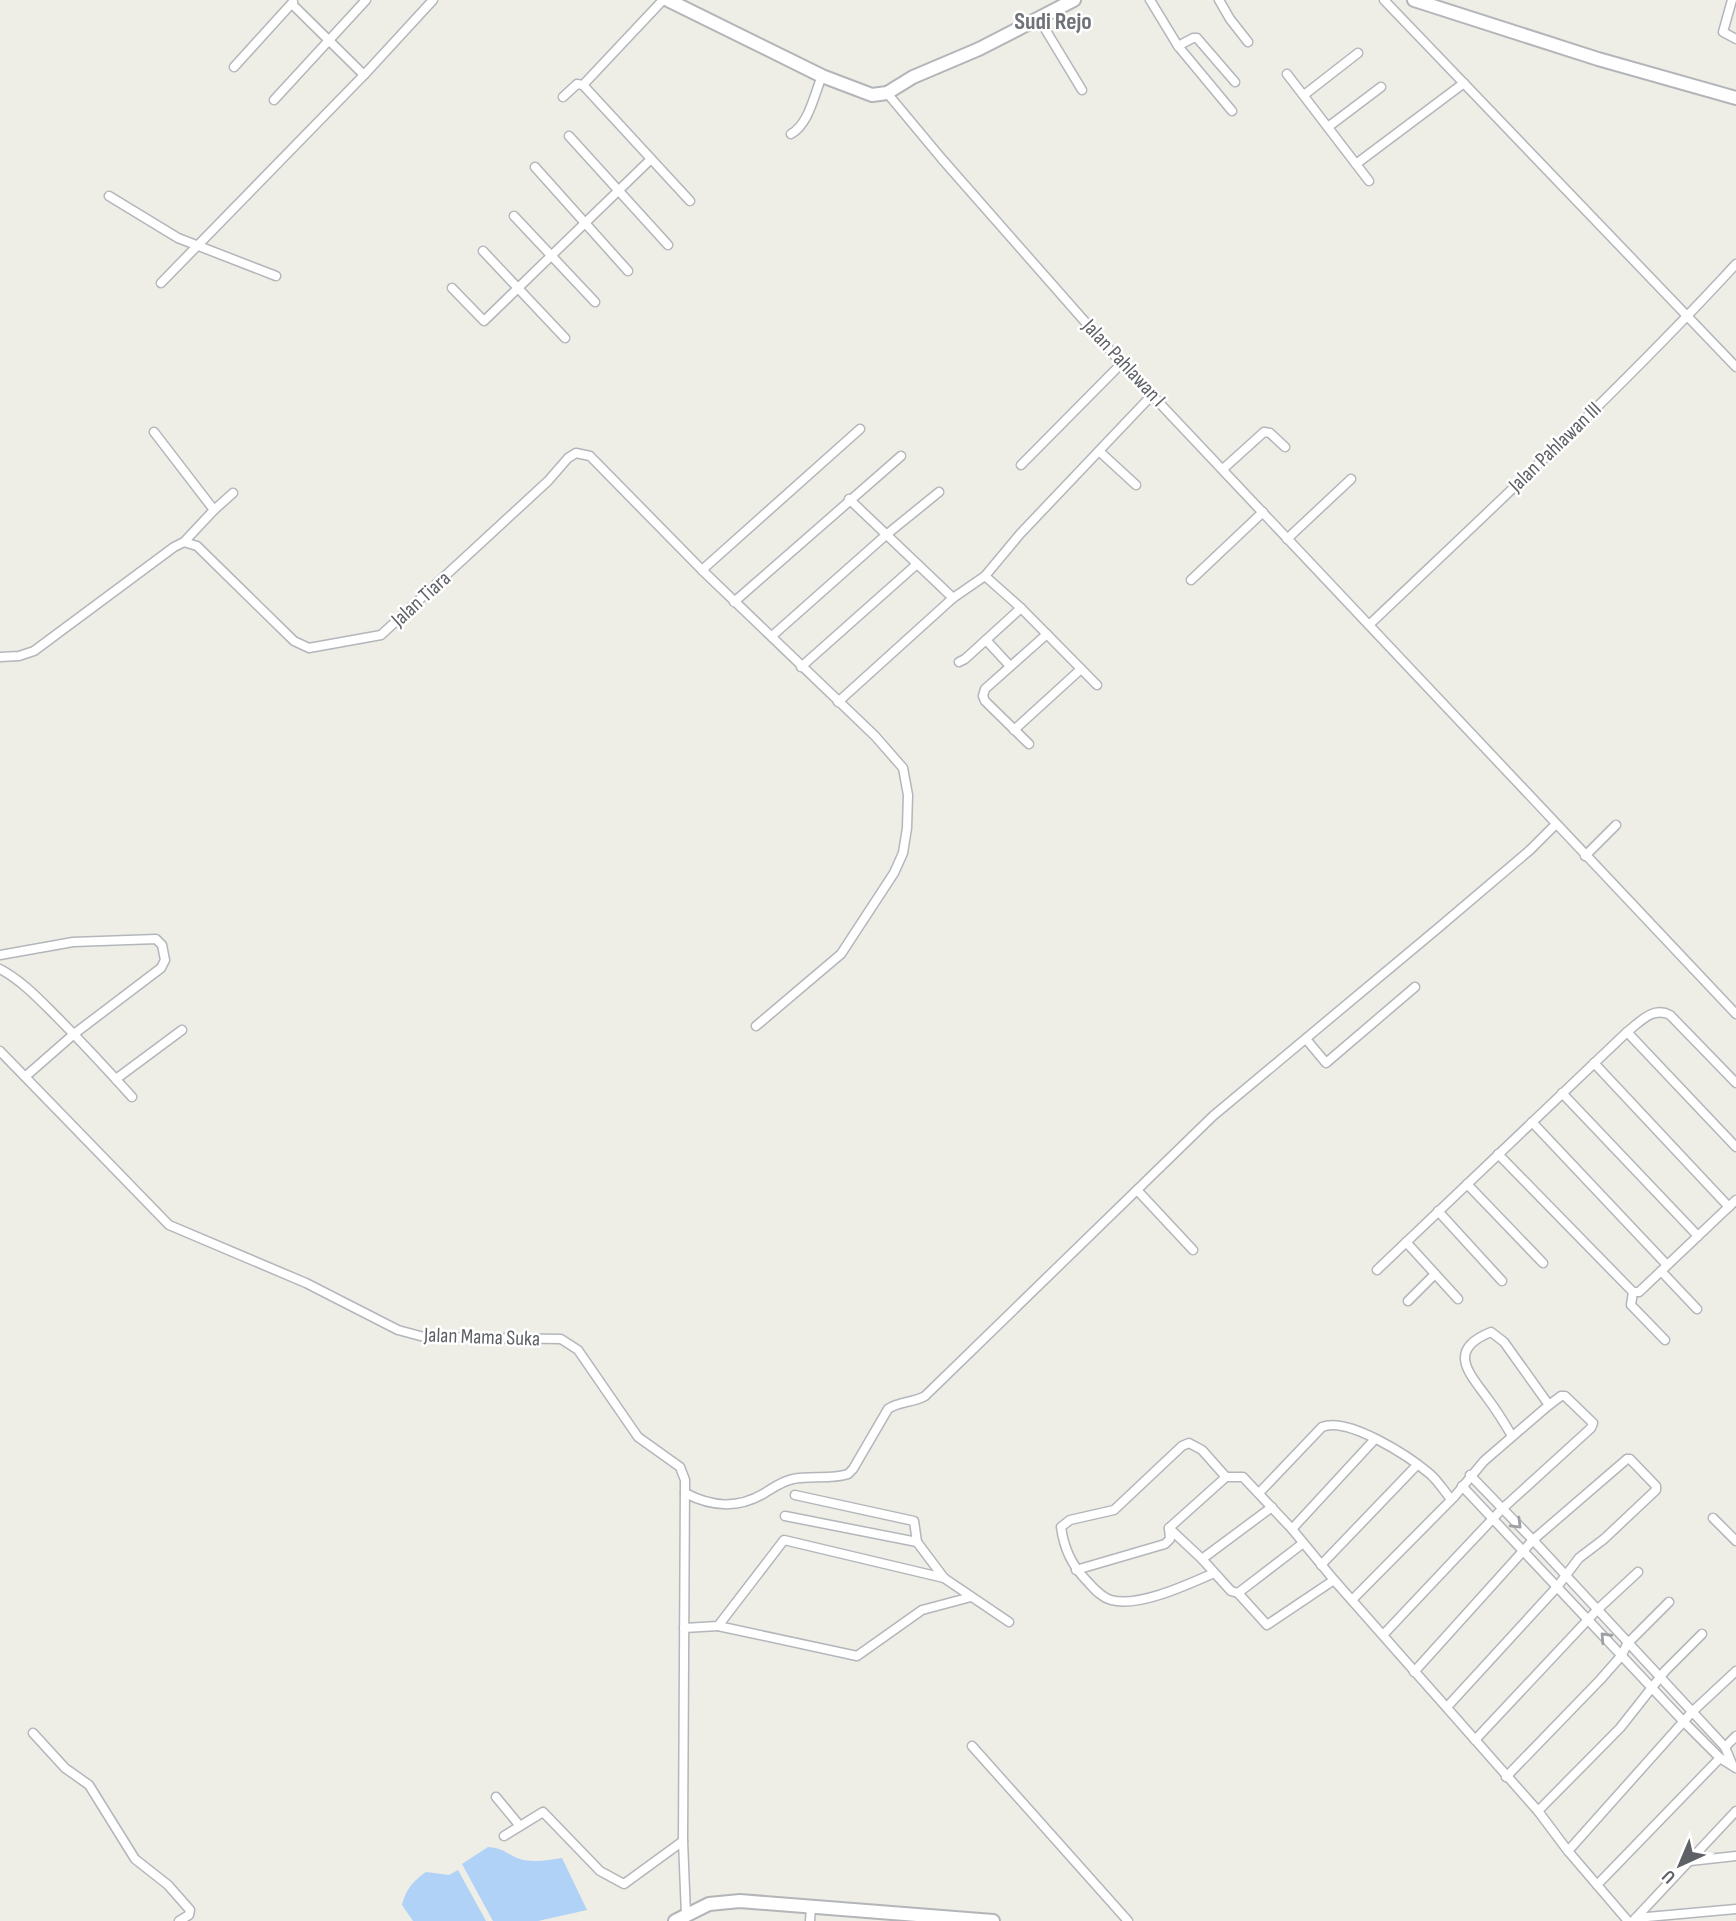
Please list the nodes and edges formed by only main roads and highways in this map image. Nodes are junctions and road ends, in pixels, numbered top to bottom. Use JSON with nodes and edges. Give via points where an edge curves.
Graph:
{"nodes":[{"id":1,"x":666,"y":0,"type":"edge"},
{"id":2,"x":1074,"y":0,"type":"edge"},
{"id":3,"x":1414,"y":0,"type":"edge"},
{"id":4,"x":1736,"y":98,"type":"edge"},
{"id":5,"x":854,"y":1915,"type":"edge"},
{"id":6,"x":680,"y":1918,"type":"edge"},
{"id":7,"x":993,"y":1921,"type":"edge"}],
"edges":[{"from":1,"to":2,"type":"main road","via":[[822,76],[872,95],[887,93]]},
{"from":3,"to":4,"type":"main road"},
{"from":5,"to":6,"type":"main road","via":[[740,1901],[719,1902]]},
{"from":5,"to":7,"type":"main road"}]}
